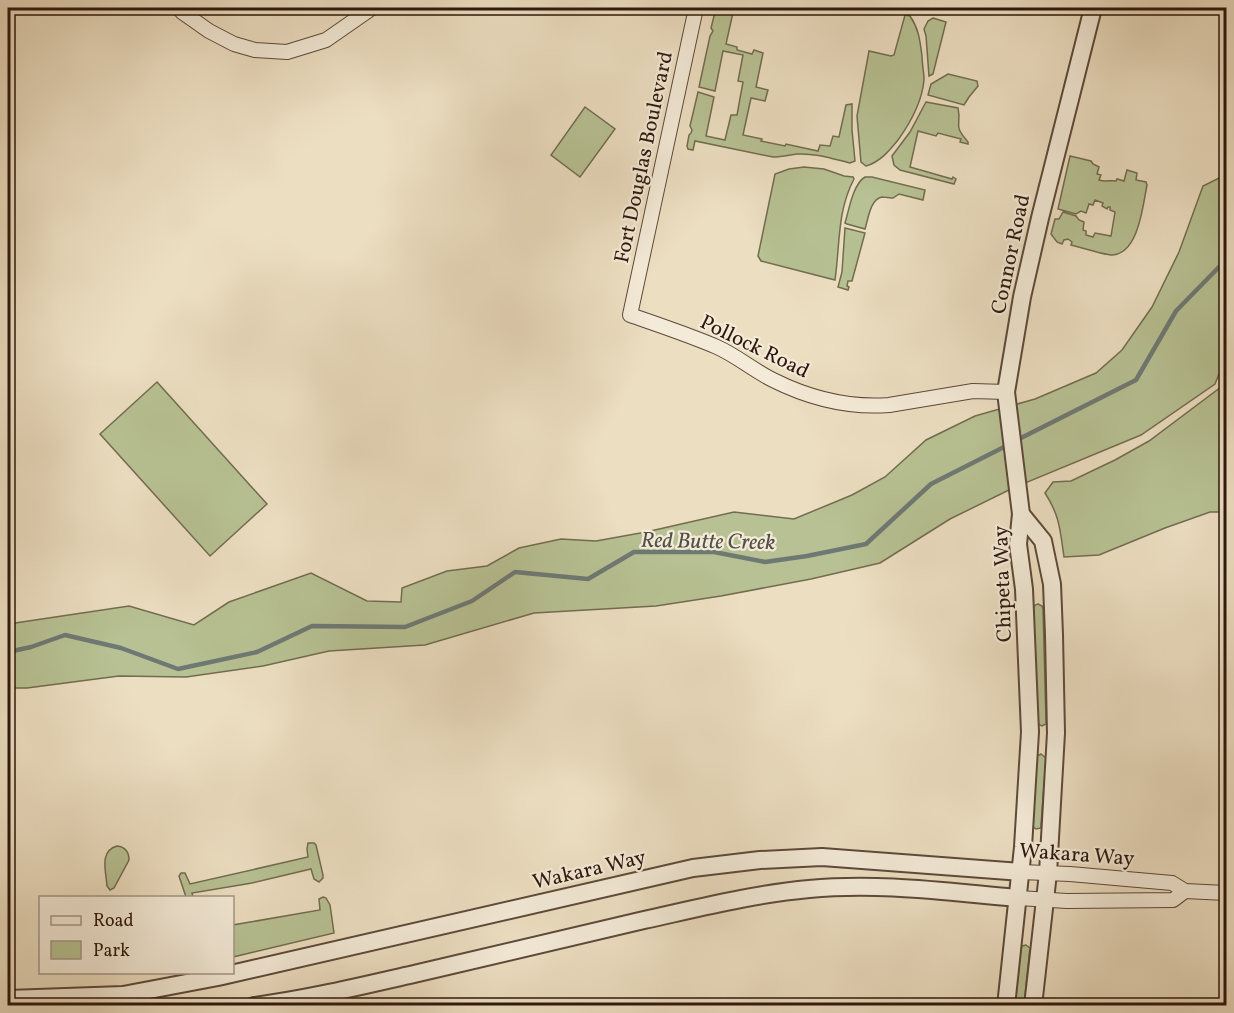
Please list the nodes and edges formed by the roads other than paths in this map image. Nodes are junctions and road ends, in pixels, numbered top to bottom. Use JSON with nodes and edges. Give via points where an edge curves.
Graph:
{"nodes":[{"id":1,"x":179,"y":8,"type":"edge"},
{"id":2,"x":372,"y":8,"type":"edge"},
{"id":3,"x":696,"y":8,"type":"edge"},
{"id":4,"x":1093,"y":8,"type":"edge"},
{"id":5,"x":630,"y":315,"type":"joint"},
{"id":6,"x":1006,"y":392,"type":"junction"},
{"id":7,"x":1021,"y":514,"type":"junction"},
{"id":8,"x":1021,"y":873,"type":"junction"},
{"id":9,"x":1048,"y":873,"type":"junction"},
{"id":10,"x":1185,"y":891,"type":"junction"},
{"id":11,"x":1227,"y":893,"type":"edge"},
{"id":12,"x":1018,"y":898,"type":"junction"},
{"id":13,"x":1044,"y":900,"type":"junction"},
{"id":14,"x":234,"y":973,"type":"edge"},
{"id":15,"x":231,"y":974,"type":"edge"},
{"id":16,"x":8,"y":999,"type":"edge"},
{"id":17,"x":254,"y":1005,"type":"edge"},
{"id":18,"x":1006,"y":1005,"type":"edge"},
{"id":19,"x":1033,"y":1005,"type":"edge"}],
"edges":[{"from":1,"to":2,"type":"street","via":[[209,32],[234,44],[287,52],[326,40]]},
{"from":3,"to":5,"type":"street","name":"Fort Douglas Boulevard"},
{"from":4,"to":6,"type":"street","name":"Connor Road","via":[[1022,297]]},
{"from":5,"to":6,"type":"street","name":"Pollock Road","via":[[716,347],[807,394],[841,404],[889,405],[974,391]]},
{"from":6,"to":7,"type":"street","name":"Connor Road"},
{"from":7,"to":8,"type":"street","name":"Chipeta Way","via":[[1018,544],[1024,589],[1030,732]]},
{"from":7,"to":9,"type":"street","name":"Chipeta Way","via":[[1043,541],[1052,584],[1056,733]]},
{"from":8,"to":9,"type":"street","name":"Wakara Way"},
{"from":8,"to":12,"type":"street","name":"Chipeta Way"},
{"from":8,"to":14,"type":"street","name":"Wakara Way","via":[[822,857],[734,862],[693,868]]},
{"from":9,"to":10,"type":"street","name":"Wakara Way","via":[[1172,883]]},
{"from":9,"to":13,"type":"street","name":"Chipeta Way"},
{"from":10,"to":11,"type":"street","name":"Wakara Way"},
{"from":10,"to":13,"type":"street","name":"Wakara Way","via":[[1173,900]]},
{"from":12,"to":13,"type":"street","name":"Wakara Way"},
{"from":12,"to":17,"type":"street","name":"Wakara Way","via":[[882,887],[810,889],[748,897],[352,988]]},
{"from":12,"to":18,"type":"street","name":"Chipeta Way"},
{"from":13,"to":19,"type":"street","name":"Chipeta Way"},
{"from":15,"to":16,"type":"street","name":"Wakara Way","via":[[123,995]]}]}
